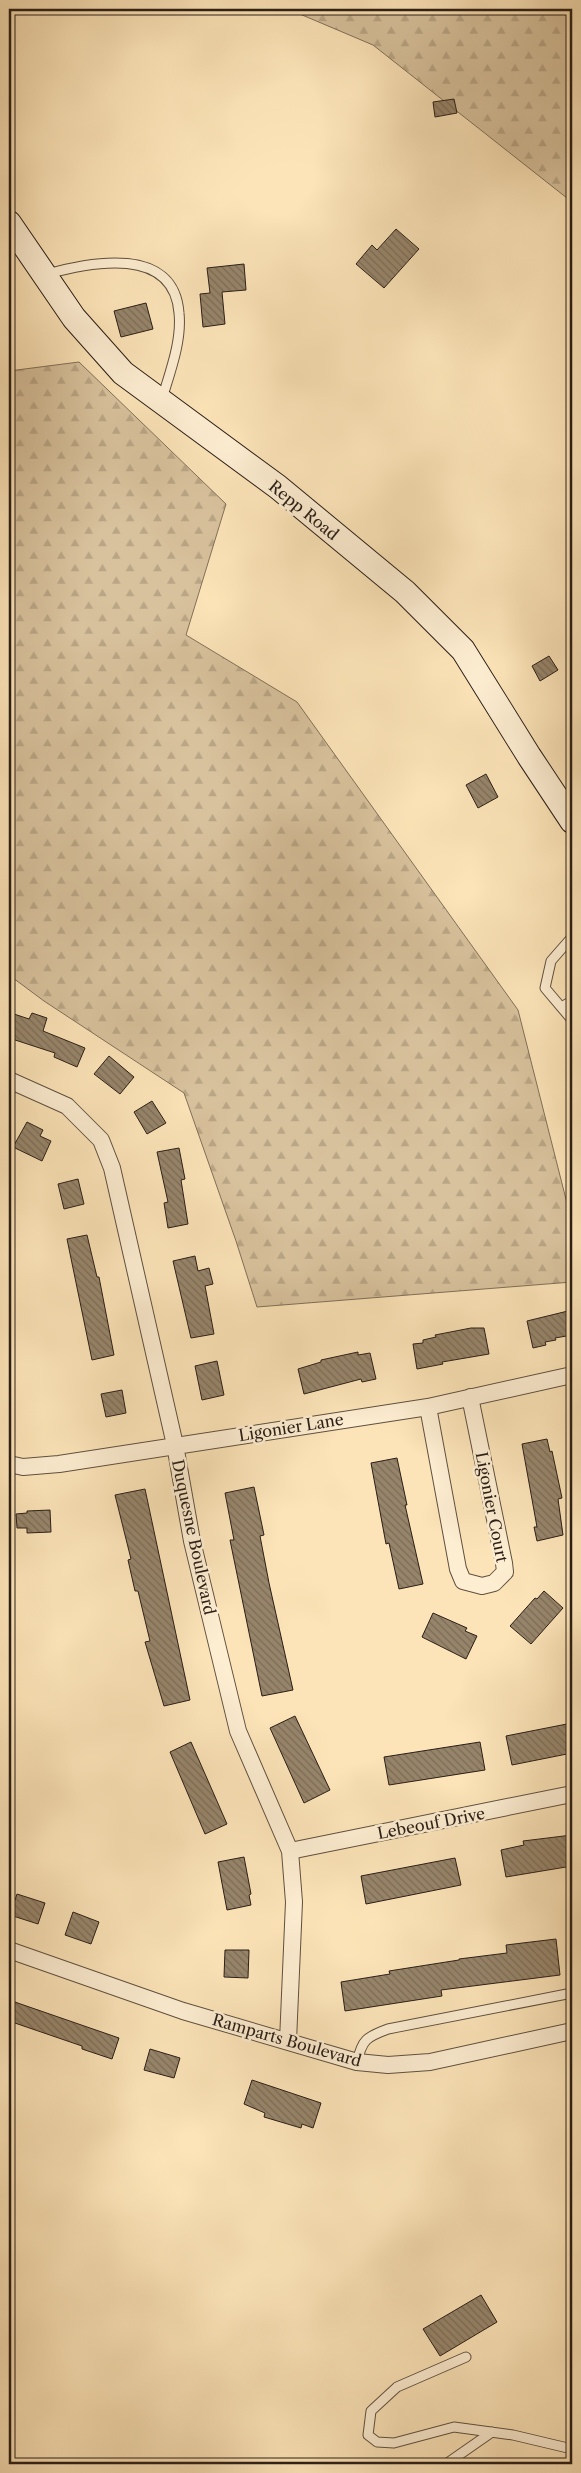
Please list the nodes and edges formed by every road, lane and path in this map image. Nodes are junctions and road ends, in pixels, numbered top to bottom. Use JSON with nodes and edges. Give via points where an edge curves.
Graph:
{"nodes":[{"id":1,"x":9,"y":223,"type":"edge"},
{"id":2,"x":44,"y":275,"type":"junction"},
{"id":3,"x":161,"y":401,"type":"junction"},
{"id":4,"x":572,"y":821,"type":"edge"},
{"id":5,"x":572,"y":937,"type":"edge"},
{"id":6,"x":572,"y":1001,"type":"edge"},
{"id":7,"x":561,"y":1007,"type":"junction"},
{"id":8,"x":572,"y":1020,"type":"edge"},
{"id":9,"x":9,"y":1080,"type":"edge"},
{"id":10,"x":572,"y":1375,"type":"edge"},
{"id":11,"x":470,"y":1397,"type":"junction"},
{"id":12,"x":428,"y":1407,"type":"junction"},
{"id":13,"x":175,"y":1445,"type":"junction"},
{"id":14,"x":9,"y":1464,"type":"edge"},
{"id":15,"x":572,"y":1794,"type":"edge"},
{"id":16,"x":290,"y":1851,"type":"junction"},
{"id":17,"x":9,"y":1950,"type":"edge"},
{"id":18,"x":572,"y":1993,"type":"edge"},
{"id":19,"x":572,"y":2031,"type":"edge"},
{"id":20,"x":288,"y":2041,"type":"junction"},
{"id":21,"x":358,"y":2062,"type":"junction"},
{"id":22,"x":466,"y":2357,"type":"dead end"},
{"id":23,"x":492,"y":2432,"type":"junction"},
{"id":24,"x":572,"y":2449,"type":"edge"},
{"id":25,"x":446,"y":2464,"type":"edge"}],
"edges":[{"from":1,"to":2,"type":"street","name":"Repp Road"},
{"from":2,"to":3,"type":"street","name":"Repp Road","via":[[74,318],[123,373]]},
{"from":2,"to":3,"type":"lane","via":[[82,264],[112,263],[136,264],[152,269],[167,280],[180,312],[178,340]]},
{"from":3,"to":4,"type":"street","name":"Repp Road","via":[[278,487],[405,592],[463,650]]},
{"from":5,"to":7,"type":"lane","via":[[551,961],[545,988]]},
{"from":6,"to":7,"type":"lane"},
{"from":7,"to":8,"type":"lane"},
{"from":9,"to":13,"type":"street","name":"Duquesne Boulevard","via":[[67,1106],[101,1140],[112,1168]]},
{"from":10,"to":11,"type":"street","name":"Ligonier Lane"},
{"from":11,"to":12,"type":"street","name":"Ligonier Lane"},
{"from":11,"to":12,"type":"street","name":"Ligonier Court","via":[[504,1563],[505,1572],[494,1583],[472,1585],[463,1581],[458,1570]]},
{"from":12,"to":13,"type":"street","name":"Ligonier Lane"},
{"from":13,"to":14,"type":"street","name":"Ligonier Lane","via":[[59,1464],[23,1467]]},
{"from":13,"to":16,"type":"street","name":"Duquesne Boulevard","via":[[192,1541],[238,1731]]},
{"from":15,"to":16,"type":"street","name":"Lebeouf Drive"},
{"from":16,"to":20,"type":"street","name":"Duquesne Boulevard","via":[[294,1902]]},
{"from":17,"to":20,"type":"street","name":"Ramparts Boulevard","via":[[183,2012]]},
{"from":18,"to":21,"type":"lane","via":[[388,2029],[369,2036],[360,2046]]},
{"from":19,"to":21,"type":"street","name":"Ramparts Boulevard","via":[[430,2062],[388,2065]]},
{"from":20,"to":21,"type":"street","name":"Ramparts Boulevard"},
{"from":22,"to":23,"type":"lane","via":[[397,2387],[371,2411],[368,2436],[377,2442],[394,2443],[454,2427]]},
{"from":23,"to":24,"type":"lane"},
{"from":23,"to":25,"type":"lane"}]}
